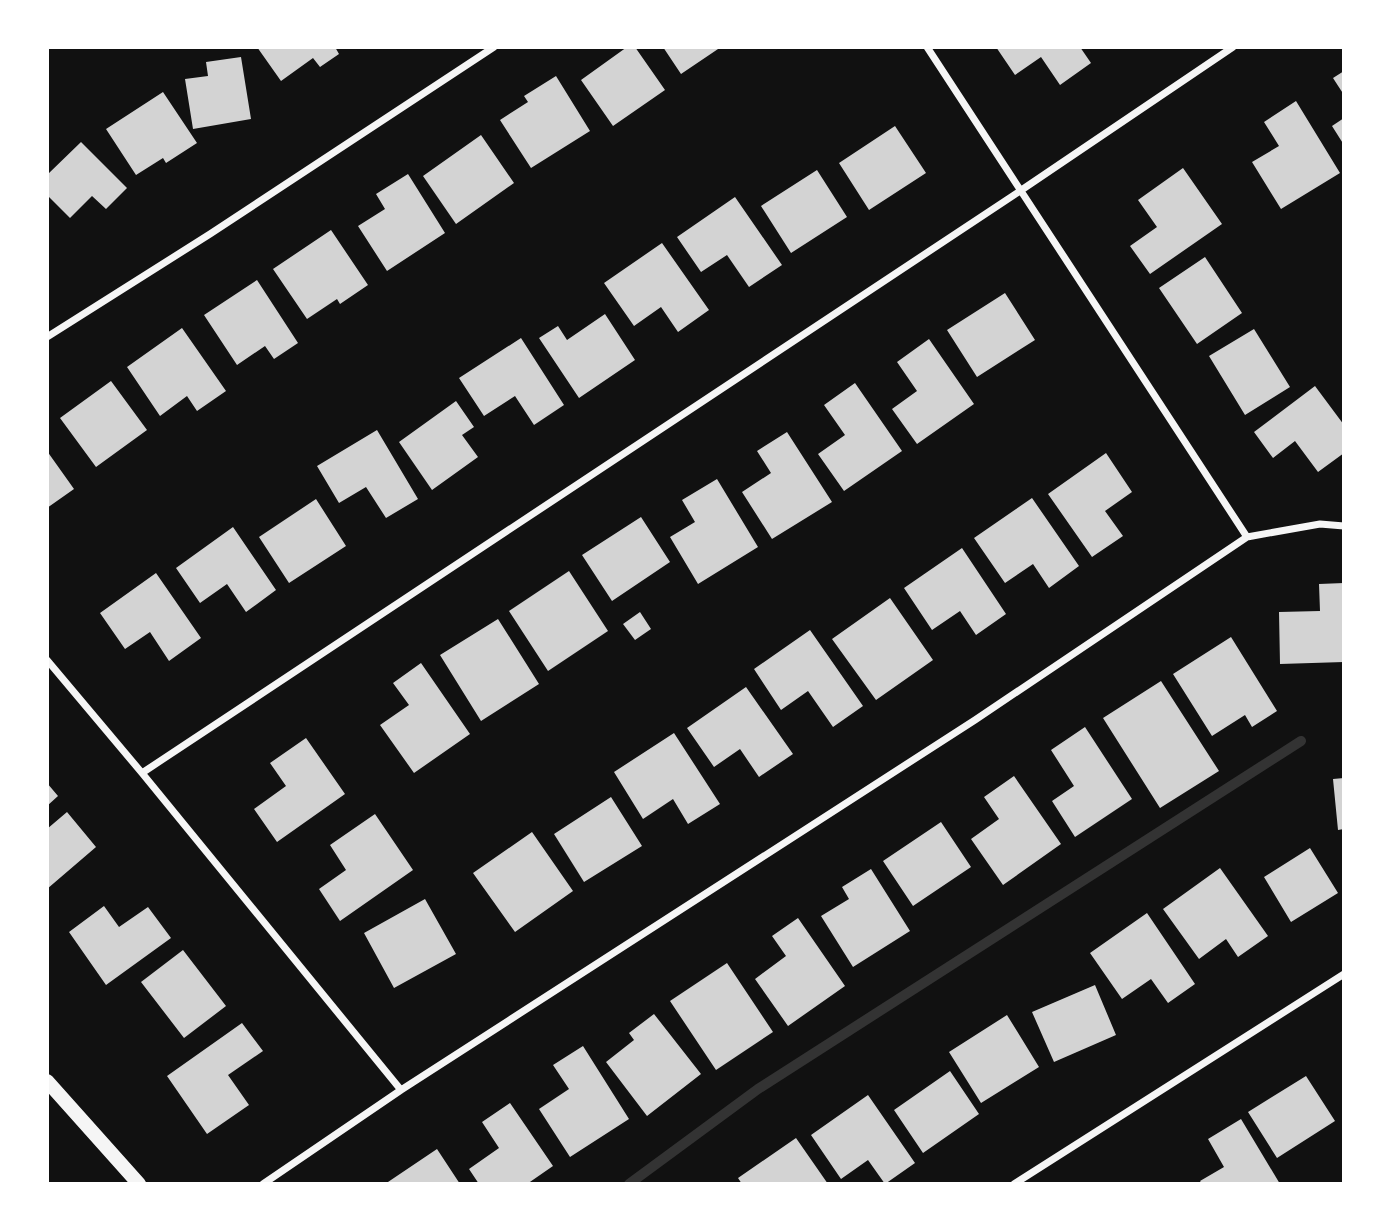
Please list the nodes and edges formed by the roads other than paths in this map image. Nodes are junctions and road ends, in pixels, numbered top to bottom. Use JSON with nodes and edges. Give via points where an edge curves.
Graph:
{"nodes":[{"id":1,"x":494,"y":47,"type":"edge"},
{"id":2,"x":927,"y":47,"type":"edge"},
{"id":3,"x":1233,"y":47,"type":"edge"},
{"id":4,"x":1020,"y":191,"type":"junction"},
{"id":5,"x":47,"y":337,"type":"edge"},
{"id":6,"x":1344,"y":526,"type":"edge"},
{"id":7,"x":1247,"y":537,"type":"junction"},
{"id":8,"x":47,"y":660,"type":"edge"},
{"id":9,"x":142,"y":773,"type":"junction"},
{"id":10,"x":1344,"y":974,"type":"edge"},
{"id":11,"x":47,"y":1081,"type":"edge"},
{"id":12,"x":401,"y":1090,"type":"junction"},
{"id":13,"x":139,"y":1184,"type":"edge"},
{"id":14,"x":263,"y":1184,"type":"edge"},
{"id":15,"x":1014,"y":1184,"type":"edge"}],
"edges":[{"from":1,"to":5,"type":"street"},
{"from":2,"to":4,"type":"street"},
{"from":3,"to":4,"type":"street"},
{"from":4,"to":7,"type":"street"},
{"from":4,"to":9,"type":"street"},
{"from":6,"to":7,"type":"street","via":[[1320,524]]},
{"from":7,"to":12,"type":"street","via":[[975,720]]},
{"from":8,"to":9,"type":"street"},
{"from":9,"to":12,"type":"street"},
{"from":10,"to":15,"type":"street"},
{"from":11,"to":13,"type":"main road"},
{"from":12,"to":14,"type":"street"}]}
